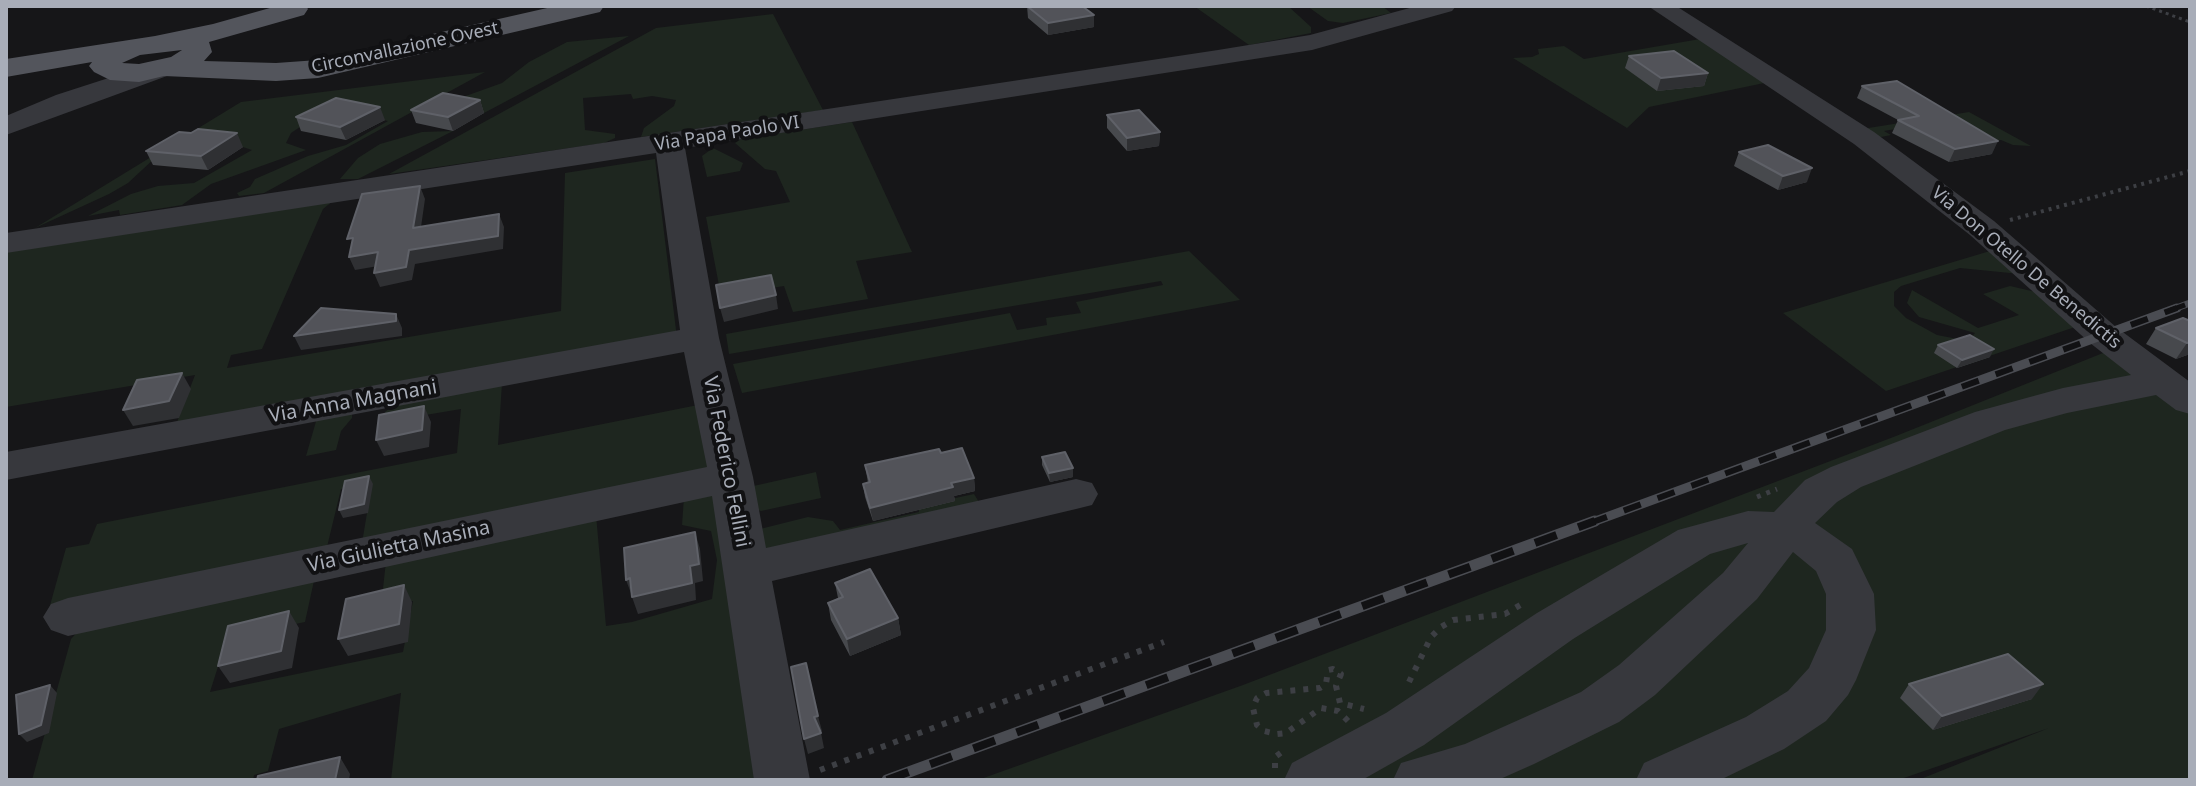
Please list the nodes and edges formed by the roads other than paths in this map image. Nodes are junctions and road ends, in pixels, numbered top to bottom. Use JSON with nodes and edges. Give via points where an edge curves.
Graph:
{"nodes":[{"id":1,"x":591,"y":6,"type":"edge"},
{"id":2,"x":1444,"y":6,"type":"edge"},
{"id":3,"x":1660,"y":6,"type":"edge"},
{"id":4,"x":300,"y":8,"type":"edge"},
{"id":5,"x":178,"y":57,"type":"junction"},
{"id":6,"x":107,"y":68,"type":"junction"},
{"id":7,"x":6,"y":69,"type":"edge"},
{"id":8,"x":66,"y":101,"type":"junction"},
{"id":9,"x":6,"y":126,"type":"edge"},
{"id":10,"x":669,"y":143,"type":"junction"},
{"id":11,"x":6,"y":243,"type":"edge"},
{"id":12,"x":700,"y":338,"type":"junction"},
{"id":13,"x":2177,"y":391,"type":"edge"},
{"id":14,"x":6,"y":466,"type":"edge"},
{"id":15,"x":731,"y":477,"type":"junction"},
{"id":16,"x":1076,"y":494,"type":"dead end"},
{"id":17,"x":1784,"y":529,"type":"junction"},
{"id":18,"x":747,"y":570,"type":"junction"},
{"id":19,"x":68,"y":617,"type":"dead end"},
{"id":20,"x":795,"y":777,"type":"edge"},
{"id":21,"x":1312,"y":780,"type":"edge"},
{"id":22,"x":1421,"y":780,"type":"edge"},
{"id":23,"x":1664,"y":780,"type":"edge"}],
"edges":[{"from":1,"to":5,"type":"main road","name":"Circonvallazione Ovest","via":[[318,69],[276,72]]},
{"from":2,"to":10,"type":"street","name":"Via Papa Paolo VI","via":[[1312,42]]},
{"from":3,"to":13,"type":"street","name":"Via Don Otello De Benedictis","via":[[1864,138],[1982,228],[2045,286]]},
{"from":4,"to":5,"type":"main road","via":[[216,47]]},
{"from":5,"to":6,"type":"main road","via":[[122,73]]},
{"from":5,"to":7,"type":"main road"},
{"from":5,"to":8,"type":"street"},
{"from":6,"to":7,"type":"main road"},
{"from":6,"to":8,"type":"street"},
{"from":8,"to":9,"type":"street"},
{"from":10,"to":11,"type":"street","name":"Via Papa Paolo VI"},
{"from":10,"to":12,"type":"street","name":"Via Federico Fellini"},
{"from":12,"to":14,"type":"street","name":"Via Anna Magnani"},
{"from":12,"to":15,"type":"street","name":"Via Federico Fellini"},
{"from":13,"to":17,"type":"street","via":[[2030,409],[1880,462],[1821,491]]},
{"from":15,"to":18,"type":"street","name":"Via Federico Fellini"},
{"from":15,"to":19,"type":"street","name":"Via Giulietta Masina"},
{"from":16,"to":18,"type":"street"},
{"from":17,"to":21,"type":"street","via":[[1727,531],[1671,554],[1405,729]]},
{"from":17,"to":22,"type":"street","via":[[1740,586],[1600,707],[1472,766]]},
{"from":17,"to":23,"type":"street","via":[[1822,550],[1844,575],[1852,611],[1844,652],[1830,680],[1807,706],[1765,733]]},
{"from":18,"to":20,"type":"street","name":"Via Federico Fellini"}]}
